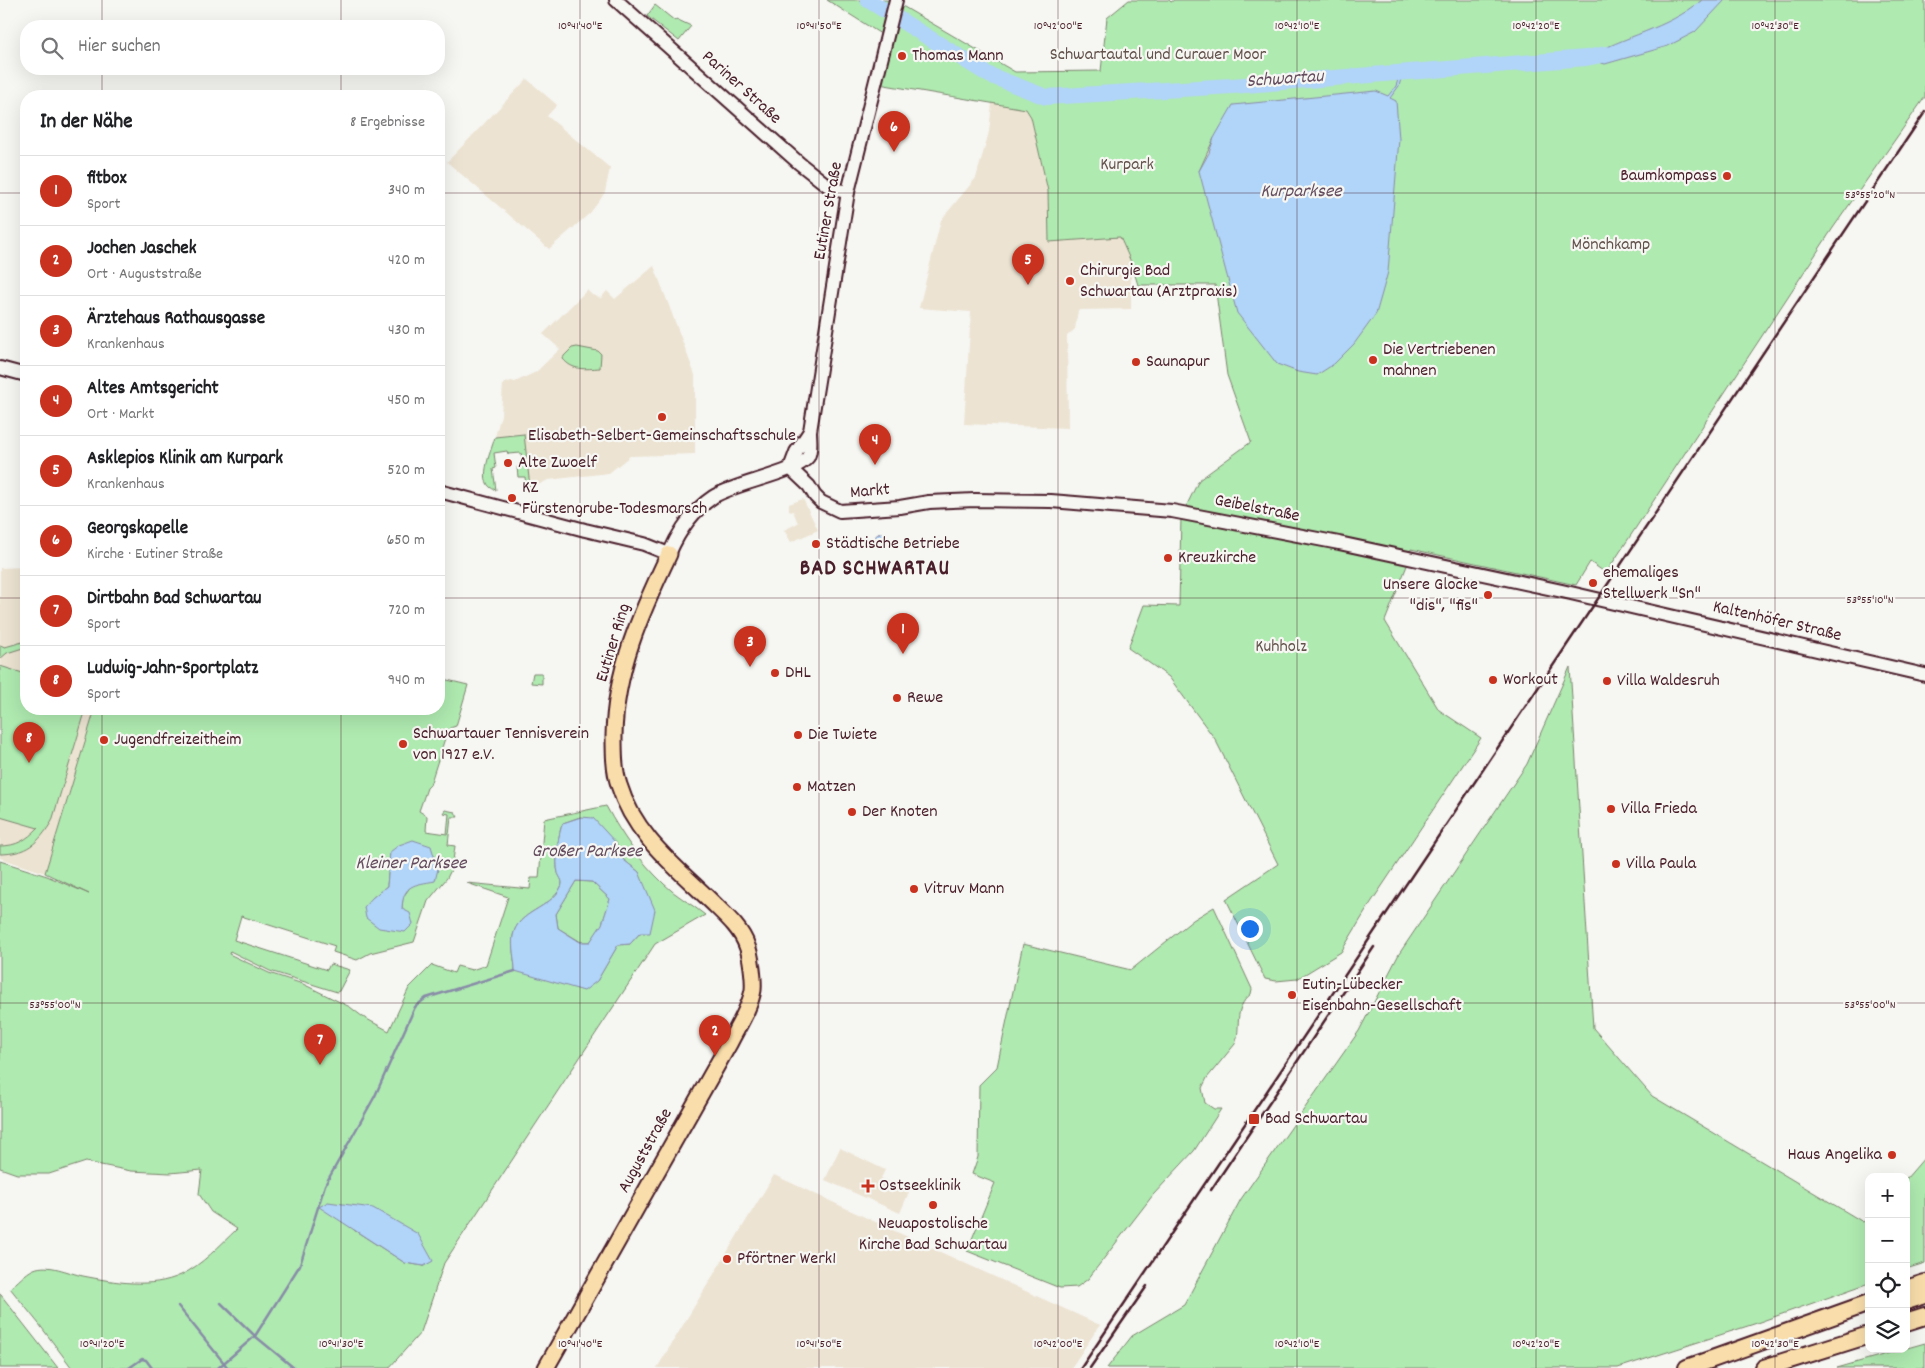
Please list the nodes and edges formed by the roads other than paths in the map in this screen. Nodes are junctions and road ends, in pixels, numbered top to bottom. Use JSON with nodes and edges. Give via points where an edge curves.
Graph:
{"nodes":[{"id":1,"x":616,"y":0,"type":"edge"},
{"id":2,"x":895,"y":4,"type":"edge"},
{"id":3,"x":848,"y":192,"type":"junction"},
{"id":4,"x":0,"y":368,"type":"edge"},
{"id":5,"x":20,"y":373,"type":"edge"},
{"id":6,"x":790,"y":468,"type":"junction"},
{"id":7,"x":445,"y":493,"type":"edge"},
{"id":8,"x":912,"y":505,"type":"joint"},
{"id":9,"x":669,"y":554,"type":"junction"},
{"id":10,"x":1591,"y":598,"type":"joint"},
{"id":11,"x":1925,"y":674,"type":"edge"},
{"id":12,"x":748,"y":946,"type":"joint"},
{"id":13,"x":1925,"y":1283,"type":"edge"},
{"id":14,"x":1910,"y":1288,"type":"edge"},
{"id":15,"x":1925,"y":1295,"type":"edge"},
{"id":16,"x":1910,"y":1300,"type":"edge"},
{"id":17,"x":1865,"y":1304,"type":"edge"},
{"id":18,"x":1865,"y":1313,"type":"edge"},
{"id":19,"x":1925,"y":1316,"type":"edge"},
{"id":20,"x":1910,"y":1321,"type":"edge"},
{"id":21,"x":1925,"y":1328,"type":"edge"},
{"id":22,"x":1910,"y":1332,"type":"edge"},
{"id":23,"x":1865,"y":1335,"type":"edge"},
{"id":24,"x":1865,"y":1343,"type":"edge"},
{"id":25,"x":1801,"y":1356,"type":"junction"},
{"id":26,"x":546,"y":1368,"type":"edge"},
{"id":27,"x":1688,"y":1368,"type":"edge"},
{"id":28,"x":1764,"y":1368,"type":"edge"}],
"edges":[{"from":1,"to":3,"type":"street","name":"Pariner Straße","via":[[799,164],[832,188]]},
{"from":2,"to":3,"type":"street","name":"Eutiner Straße"},
{"from":3,"to":6,"type":"street","name":"Eutiner Straße","via":[[810,431]]},
{"from":4,"to":5,"type":"street"},
{"from":6,"to":8,"type":"street","name":"Markt","via":[[821,502],[840,511]]},
{"from":6,"to":9,"type":"street","name":"Eutiner Ring","via":[[714,496],[692,514],[678,533]]},
{"from":7,"to":9,"type":"street","via":[[644,544]]},
{"from":8,"to":10,"type":"street","name":"Geibelstraße","via":[[1051,501],[1172,511]]},
{"from":9,"to":12,"type":"main road","name":"Eutiner Ring","via":[[641,615],[620,678],[614,722],[617,777],[631,813],[647,837],[728,918]]},
{"from":10,"to":11,"type":"street","name":"Kaltenhöfer Straße"},
{"from":12,"to":26,"type":"main road","name":"Auguststraße","via":[[753,989],[730,1042]]},
{"from":13,"to":14,"type":"highway"},
{"from":15,"to":16,"type":"highway"},
{"from":17,"to":27,"type":"highway"},
{"from":18,"to":27,"type":"highway"},
{"from":19,"to":20,"type":"highway"},
{"from":21,"to":22,"type":"highway"},
{"from":23,"to":25,"type":"highway"},
{"from":24,"to":25,"type":"highway"},
{"from":25,"to":28,"type":"highway"}]}
